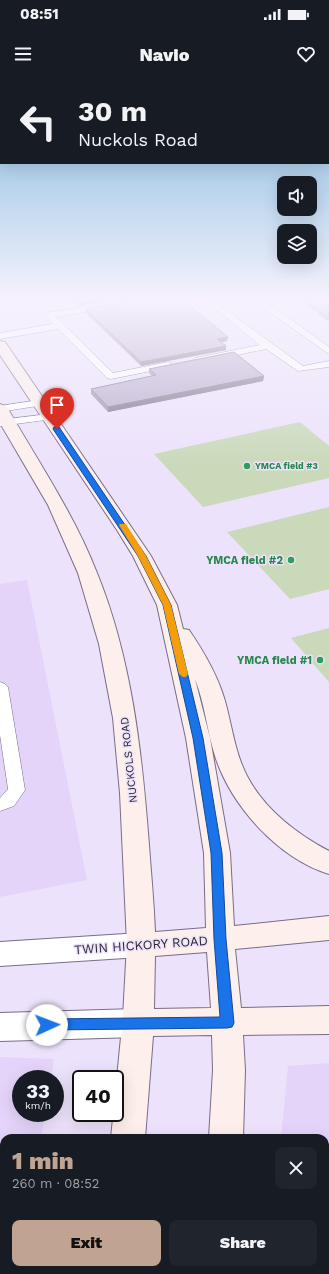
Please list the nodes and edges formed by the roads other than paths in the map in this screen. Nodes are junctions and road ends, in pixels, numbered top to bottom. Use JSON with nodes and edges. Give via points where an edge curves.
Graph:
{"nodes":[{"id":1,"x":7,"y":355,"type":"edge"},
{"id":2,"x":89,"y":355,"type":"edge"},
{"id":3,"x":224,"y":355,"type":"edge"},
{"id":4,"x":281,"y":355,"type":"edge"},
{"id":5,"x":329,"y":364,"type":"edge"},
{"id":6,"x":44,"y":410,"type":"junction"},
{"id":7,"x":2,"y":418,"type":"edge"},
{"id":8,"x":167,"y":605,"type":"junction"},
{"id":9,"x":0,"y":687,"type":"edge"},
{"id":10,"x":0,"y":805,"type":"edge"},
{"id":11,"x":329,"y":864,"type":"edge"},
{"id":12,"x":329,"y":928,"type":"edge"},
{"id":13,"x":220,"y":939,"type":"junction"},
{"id":14,"x":141,"y":944,"type":"junction"},
{"id":15,"x":0,"y":954,"type":"edge"},
{"id":16,"x":329,"y":1020,"type":"edge"},
{"id":17,"x":137,"y":1023,"type":"junction"},
{"id":18,"x":227,"y":1023,"type":"junction"},
{"id":19,"x":0,"y":1027,"type":"edge"},
{"id":20,"x":128,"y":1134,"type":"edge"},
{"id":21,"x":226,"y":1134,"type":"edge"}],
"edges":[{"from":1,"to":6,"type":"main road"},
{"from":2,"to":3,"type":"lane","via":[[111,376]]},
{"from":4,"to":5,"type":"lane","via":[[301,369]]},
{"from":6,"to":7,"type":"lane"},
{"from":6,"to":7,"type":"lane"},
{"from":6,"to":8,"type":"main road","via":[[130,536]]},
{"from":7,"to":14,"type":"main road","name":"NUCKOLS ROAD","via":[[49,489],[74,539],[107,633],[128,735]]},
{"from":8,"to":11,"type":"main road","via":[[211,690],[226,756],[250,803],[279,831]]},
{"from":8,"to":13,"type":"main road","via":[[198,738],[215,845]]},
{"from":9,"to":10,"type":"lane","via":[[17,790],[8,802]]},
{"from":12,"to":13,"type":"main road","name":"TWIN HICKORY ROAD"},
{"from":13,"to":14,"type":"main road","name":"TWIN HICKORY ROAD"},
{"from":13,"to":18,"type":"main road"},
{"from":14,"to":15,"type":"street","name":"TWIN HICKORY ROAD"},
{"from":14,"to":17,"type":"main road","name":"NUCKOLS ROAD"},
{"from":16,"to":18,"type":"main road"},
{"from":17,"to":18,"type":"main road"},
{"from":17,"to":19,"type":"street"},
{"from":17,"to":20,"type":"main road","name":"NUCKOLS ROAD"},
{"from":18,"to":21,"type":"main road"}]}
